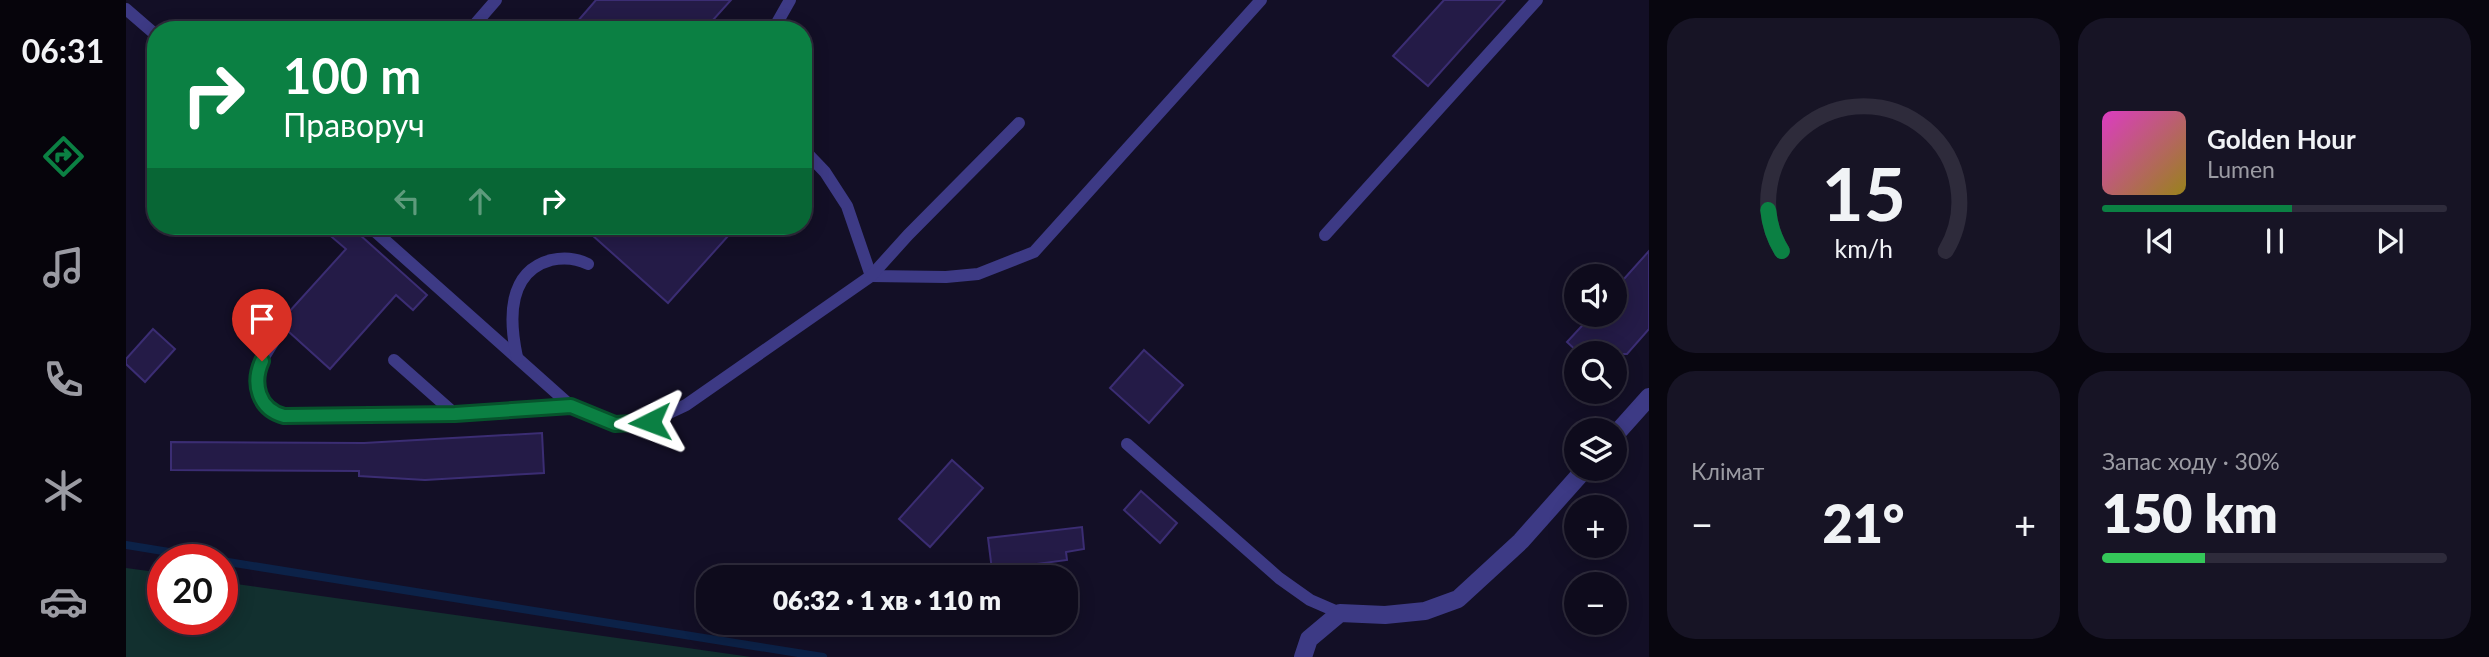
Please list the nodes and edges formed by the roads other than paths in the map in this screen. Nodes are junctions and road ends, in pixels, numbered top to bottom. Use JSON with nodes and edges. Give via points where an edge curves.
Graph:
{"nodes":[{"id":1,"x":496,"y":0,"type":"edge"},
{"id":2,"x":790,"y":0,"type":"edge"},
{"id":3,"x":1261,"y":0,"type":"edge"},
{"id":4,"x":1537,"y":0,"type":"edge"},
{"id":5,"x":126,"y":9,"type":"edge"},
{"id":6,"x":478,"y":21,"type":"edge"},
{"id":7,"x":779,"y":21,"type":"edge"},
{"id":8,"x":147,"y":27,"type":"edge"},
{"id":9,"x":1019,"y":123,"type":"dead end"},
{"id":10,"x":812,"y":158,"type":"edge"},
{"id":11,"x":379,"y":235,"type":"edge"},
{"id":12,"x":1325,"y":235,"type":"dead end"},
{"id":13,"x":588,"y":264,"type":"dead end"},
{"id":14,"x":871,"y":276,"type":"junction"},
{"id":15,"x":274,"y":341,"type":"dead end"},
{"id":16,"x":517,"y":357,"type":"junction"},
{"id":17,"x":394,"y":360,"type":"dead end"},
{"id":18,"x":1649,"y":397,"type":"edge"},
{"id":19,"x":571,"y":406,"type":"junction"},
{"id":20,"x":455,"y":414,"type":"junction"},
{"id":21,"x":1627,"y":422,"type":"edge"},
{"id":22,"x":1127,"y":444,"type":"dead end"},
{"id":23,"x":1574,"y":481,"type":"edge"},
{"id":24,"x":1340,"y":613,"type":"junction"},
{"id":25,"x":1303,"y":657,"type":"edge"}],
"edges":[{"from":1,"to":6,"type":"lane"},
{"from":2,"to":7,"type":"lane"},
{"from":3,"to":14,"type":"lane","via":[[1034,252],[978,274]]},
{"from":4,"to":12,"type":"lane"},
{"from":5,"to":8,"type":"lane"},
{"from":9,"to":14,"type":"lane"},
{"from":10,"to":14,"type":"lane","via":[[847,206]]},
{"from":11,"to":16,"type":"lane"},
{"from":13,"to":16,"type":"lane","via":[[569,258],[541,263],[517,286],[512,307]]},
{"from":14,"to":19,"type":"lane","via":[[686,405],[650,422],[615,424]]},
{"from":15,"to":20,"type":"lane","via":[[258,371],[257,384],[263,402],[278,415]]},
{"from":16,"to":19,"type":"lane"},
{"from":17,"to":20,"type":"lane"},
{"from":18,"to":21,"type":"street"},
{"from":19,"to":20,"type":"lane"},
{"from":22,"to":24,"type":"lane","via":[[1279,578],[1310,600]]},
{"from":23,"to":24,"type":"street","via":[[1521,541],[1458,598],[1425,611]]},
{"from":24,"to":25,"type":"street","via":[[1309,639]]}]}
